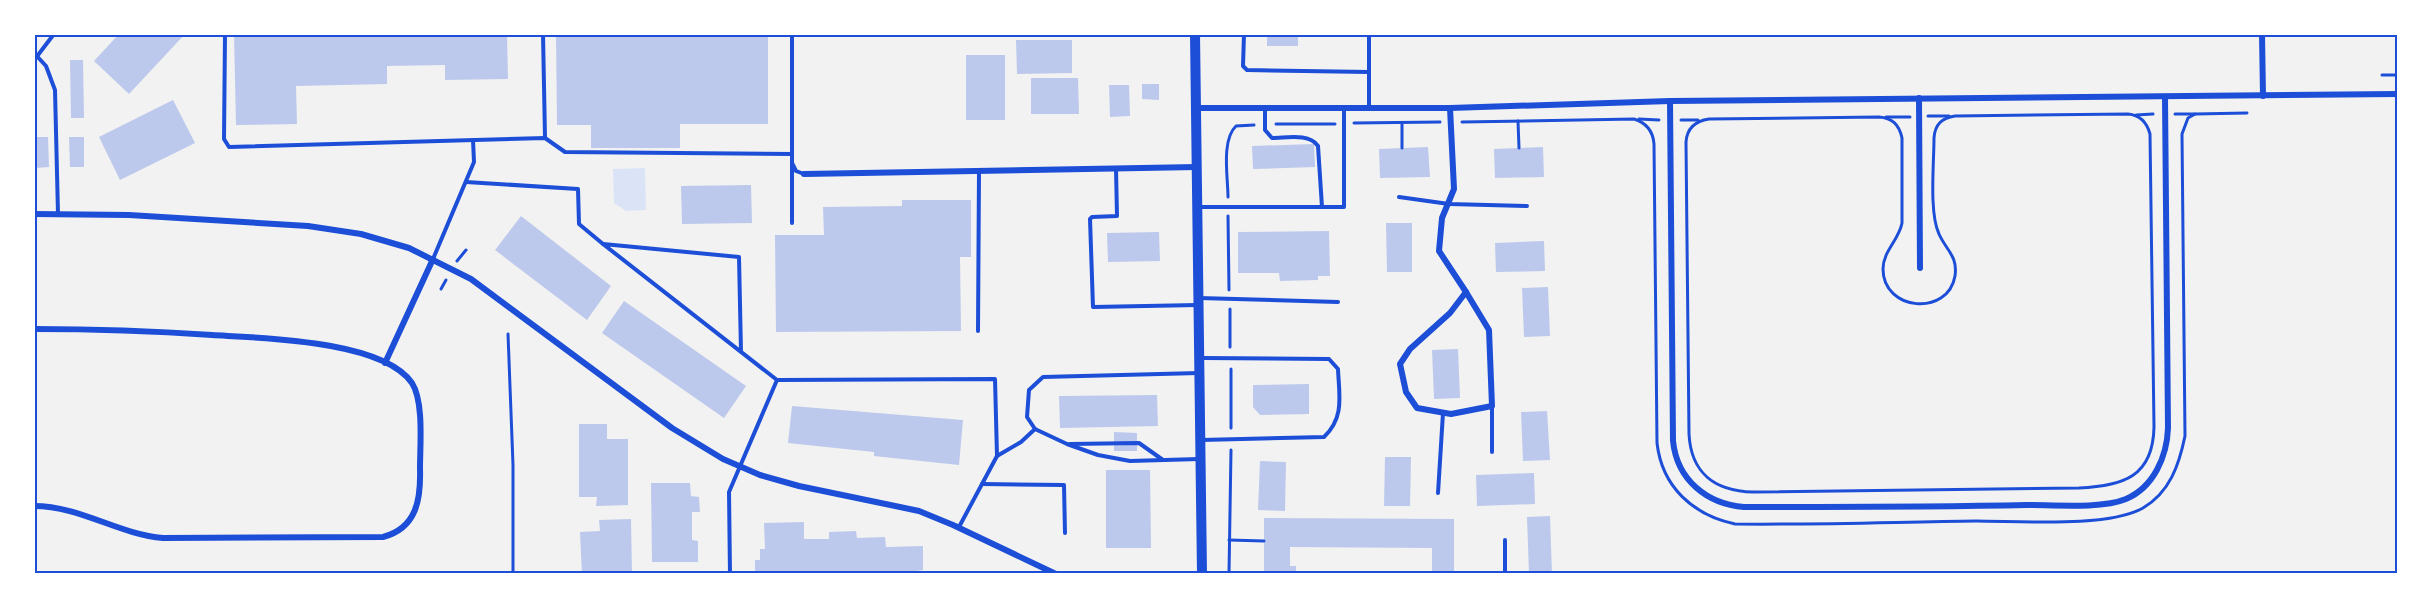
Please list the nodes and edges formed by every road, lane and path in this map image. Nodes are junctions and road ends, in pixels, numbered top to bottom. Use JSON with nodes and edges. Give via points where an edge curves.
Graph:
{"nodes":[{"id":1,"x":54,"y":34,"type":"edge"},
{"id":2,"x":225,"y":34,"type":"edge"},
{"id":3,"x":543,"y":34,"type":"edge"},
{"id":4,"x":792,"y":34,"type":"edge"},
{"id":5,"x":1195,"y":34,"type":"edge"},
{"id":6,"x":1244,"y":34,"type":"edge"},
{"id":7,"x":1369,"y":34,"type":"edge"},
{"id":8,"x":2262,"y":34,"type":"edge"},
{"id":9,"x":36,"y":54,"type":"edge"},
{"id":10,"x":1369,"y":72,"type":"junction"},
{"id":11,"x":2382,"y":75,"type":"dead end"},
{"id":12,"x":2397,"y":75,"type":"edge"},
{"id":13,"x":2397,"y":94,"type":"edge"},
{"id":14,"x":2263,"y":96,"type":"junction"},
{"id":15,"x":2165,"y":97,"type":"junction"},
{"id":16,"x":1919,"y":98,"type":"junction"},
{"id":17,"x":1670,"y":101,"type":"junction"},
{"id":18,"x":1344,"y":107,"type":"junction"},
{"id":19,"x":1369,"y":107,"type":"junction"},
{"id":20,"x":1196,"y":108,"type":"junction"},
{"id":21,"x":1265,"y":108,"type":"junction"},
{"id":22,"x":1450,"y":108,"type":"junction"},
{"id":23,"x":2247,"y":113,"type":"dead end"},
{"id":24,"x":1717,"y":119,"type":"joint"},
{"id":25,"x":1518,"y":121,"type":"junction"},
{"id":26,"x":1451,"y":122,"type":"junction"},
{"id":27,"x":1402,"y":123,"type":"junction"},
{"id":28,"x":1265,"y":124,"type":"junction"},
{"id":29,"x":1344,"y":124,"type":"junction"},
{"id":30,"x":545,"y":138,"type":"junction"},
{"id":31,"x":473,"y":140,"type":"junction"},
{"id":32,"x":1402,"y":148,"type":"dead end"},
{"id":33,"x":1519,"y":148,"type":"dead end"},
{"id":34,"x":792,"y":154,"type":"junction"},
{"id":35,"x":792,"y":163,"type":"junction"},
{"id":36,"x":1197,"y":166,"type":"junction"},
{"id":37,"x":1116,"y":168,"type":"junction"},
{"id":38,"x":979,"y":170,"type":"junction"},
{"id":39,"x":804,"y":174,"type":"joint"},
{"id":40,"x":466,"y":182,"type":"junction"},
{"id":41,"x":1399,"y":197,"type":"dead end"},
{"id":42,"x":1449,"y":204,"type":"junction"},
{"id":43,"x":1197,"y":207,"type":"junction"},
{"id":44,"x":1228,"y":207,"type":"junction"},
{"id":45,"x":1322,"y":207,"type":"junction"},
{"id":46,"x":1527,"y":207,"type":"dead end"},
{"id":47,"x":34,"y":214,"type":"edge"},
{"id":48,"x":58,"y":214,"type":"junction"},
{"id":49,"x":792,"y":223,"type":"dead end"},
{"id":50,"x":603,"y":244,"type":"junction"},
{"id":51,"x":434,"y":259,"type":"junction"},
{"id":52,"x":1920,"y":268,"type":"dead end"},
{"id":53,"x":1466,"y":291,"type":"junction"},
{"id":54,"x":1229,"y":299,"type":"junction"},
{"id":55,"x":1198,"y":302,"type":"junction"},
{"id":56,"x":1338,"y":302,"type":"dead end"},
{"id":57,"x":34,"y":329,"type":"edge"},
{"id":58,"x":978,"y":331,"type":"dead end"},
{"id":59,"x":508,"y":334,"type":"dead end"},
{"id":60,"x":741,"y":352,"type":"junction"},
{"id":61,"x":1199,"y":358,"type":"junction"},
{"id":62,"x":1230,"y":358,"type":"junction"},
{"id":63,"x":385,"y":363,"type":"junction"},
{"id":64,"x":1199,"y":373,"type":"junction"},
{"id":65,"x":777,"y":380,"type":"junction"},
{"id":66,"x":1492,"y":406,"type":"junction"},
{"id":67,"x":1443,"y":413,"type":"junction"},
{"id":68,"x":1035,"y":429,"type":"junction"},
{"id":69,"x":1231,"y":439,"type":"junction"},
{"id":70,"x":1200,"y":440,"type":"junction"},
{"id":71,"x":1067,"y":444,"type":"junction"},
{"id":72,"x":1492,"y":452,"type":"dead end"},
{"id":73,"x":997,"y":456,"type":"junction"},
{"id":74,"x":1200,"y":459,"type":"junction"},
{"id":75,"x":1163,"y":460,"type":"junction"},
{"id":76,"x":739,"y":467,"type":"junction"},
{"id":77,"x":982,"y":484,"type":"junction"},
{"id":78,"x":1438,"y":493,"type":"dead end"},
{"id":79,"x":34,"y":506,"type":"edge"},
{"id":80,"x":959,"y":527,"type":"junction"},
{"id":81,"x":1065,"y":533,"type":"dead end"},
{"id":82,"x":1229,"y":540,"type":"junction"},
{"id":83,"x":1505,"y":540,"type":"dead end"},
{"id":84,"x":1264,"y":541,"type":"dead end"},
{"id":85,"x":1041,"y":571,"type":"edge"},
{"id":86,"x":513,"y":573,"type":"edge"},
{"id":87,"x":730,"y":573,"type":"edge"},
{"id":88,"x":1056,"y":573,"type":"edge"},
{"id":89,"x":1202,"y":573,"type":"edge"},
{"id":90,"x":1229,"y":573,"type":"edge"},
{"id":91,"x":1505,"y":573,"type":"edge"}],
"edges":[{"from":1,"to":9,"type":"lane"},
{"from":2,"to":31,"type":"lane","via":[[224,139],[229,147]]},
{"from":3,"to":30,"type":"lane"},
{"from":4,"to":34,"type":"lane"},
{"from":5,"to":20,"type":"main road"},
{"from":6,"to":10,"type":"lane","via":[[1243,66],[1247,70]]},
{"from":7,"to":10,"type":"lane"},
{"from":8,"to":14,"type":"street"},
{"from":9,"to":48,"type":"lane","via":[[55,90]]},
{"from":10,"to":19,"type":"lane"},
{"from":11,"to":12,"type":"path"},
{"from":13,"to":14,"type":"street"},
{"from":14,"to":15,"type":"street"},
{"from":15,"to":16,"type":"street"},
{"from":15,"to":17,"type":"street","via":[[2168,428],[2164,455],[2146,485],[2116,502],[1992,506],[1737,507],[1706,496],[1686,478],[1673,441]]},
{"from":16,"to":17,"type":"street"},
{"from":16,"to":52,"type":"street"},
{"from":17,"to":22,"type":"street"},
{"from":18,"to":19,"type":"street"},
{"from":18,"to":21,"type":"street"},
{"from":18,"to":29,"type":"lane"},
{"from":19,"to":22,"type":"street"},
{"from":20,"to":21,"type":"street"},
{"from":20,"to":36,"type":"main road"},
{"from":21,"to":28,"type":"lane"},
{"from":22,"to":26,"type":"street"},
{"from":23,"to":25,"type":"path","via":[[2195,114],[2188,118],[2182,134],[2185,436],[2177,467],[2165,488],[2144,508],[2113,519],[1936,522],[1735,524],[1712,518],[1686,502],[1663,470],[1657,443],[1652,132],[1634,119]]},
{"from":24,"to":24,"type":"path","via":[[1893,120],[1902,138],[1902,223],[1884,261],[1884,278],[1900,300],[1923,305],[1946,294],[1955,274],[1954,258],[1939,234],[1934,214],[1934,138],[1941,121],[1967,116],[2128,114],[2141,119],[2149,129],[2150,141],[2154,427],[2152,446],[2141,467],[2122,483],[2079,488],[1740,492],[1709,479],[1695,461],[1690,445],[1686,142],[1690,128],[1697,122]]},
{"from":25,"to":26,"type":"path"},
{"from":25,"to":33,"type":"path"},
{"from":26,"to":27,"type":"path"},
{"from":26,"to":42,"type":"street","via":[[1454,189]]},
{"from":27,"to":29,"type":"path"},
{"from":27,"to":32,"type":"path"},
{"from":28,"to":29,"type":"path"},
{"from":28,"to":44,"type":"path","via":[[1240,125],[1230,134]]},
{"from":28,"to":45,"type":"lane","via":[[1267,135],[1272,138],[1314,140],[1318,146]]},
{"from":29,"to":45,"type":"lane","via":[[1344,207]]},
{"from":30,"to":31,"type":"lane"},
{"from":30,"to":34,"type":"lane","via":[[565,152]]},
{"from":31,"to":40,"type":"lane","via":[[474,162]]},
{"from":34,"to":35,"type":"lane"},
{"from":35,"to":39,"type":"lane","via":[[796,171]]},
{"from":35,"to":49,"type":"lane"},
{"from":36,"to":37,"type":"street"},
{"from":36,"to":43,"type":"main road"},
{"from":37,"to":38,"type":"street"},
{"from":37,"to":55,"type":"lane","via":[[1117,216],[1090,219],[1093,307]]},
{"from":38,"to":39,"type":"street"},
{"from":38,"to":58,"type":"lane"},
{"from":40,"to":50,"type":"lane","via":[[578,189],[579,224]]},
{"from":40,"to":51,"type":"lane"},
{"from":41,"to":42,"type":"lane"},
{"from":42,"to":46,"type":"lane"},
{"from":42,"to":53,"type":"street","via":[[1442,218],[1439,251]]},
{"from":43,"to":44,"type":"lane"},
{"from":43,"to":55,"type":"main road"},
{"from":44,"to":45,"type":"lane"},
{"from":44,"to":54,"type":"path"},
{"from":47,"to":48,"type":"street"},
{"from":48,"to":51,"type":"street","via":[[158,216],[325,228],[380,239]]},
{"from":50,"to":60,"type":"lane"},
{"from":50,"to":60,"type":"lane","via":[[740,257]]},
{"from":51,"to":63,"type":"street"},
{"from":51,"to":76,"type":"street","via":[[483,287],[672,428]]},
{"from":53,"to":66,"type":"street","via":[[1489,330]]},
{"from":53,"to":67,"type":"street","via":[[1400,364],[1406,392],[1417,408]]},
{"from":54,"to":55,"type":"lane"},
{"from":54,"to":56,"type":"lane"},
{"from":54,"to":62,"type":"path"},
{"from":55,"to":61,"type":"main road"},
{"from":57,"to":63,"type":"street","via":[[125,329],[307,342],[342,348]]},
{"from":59,"to":86,"type":"path"},
{"from":60,"to":65,"type":"lane"},
{"from":61,"to":62,"type":"lane"},
{"from":61,"to":64,"type":"main road"},
{"from":62,"to":69,"type":"path"},
{"from":62,"to":69,"type":"lane","via":[[1329,359],[1338,369],[1339,415],[1334,428],[1324,436]]},
{"from":63,"to":79,"type":"street","via":[[411,381],[419,408],[418,506],[409,523],[393,534],[163,538],[63,509]]},
{"from":64,"to":68,"type":"lane","via":[[1043,377],[1029,390],[1027,417]]},
{"from":64,"to":70,"type":"main road"},
{"from":65,"to":73,"type":"lane","via":[[995,379]]},
{"from":65,"to":76,"type":"lane"},
{"from":66,"to":67,"type":"street"},
{"from":66,"to":72,"type":"lane"},
{"from":67,"to":78,"type":"lane"},
{"from":68,"to":71,"type":"lane"},
{"from":68,"to":73,"type":"lane","via":[[1022,442]]},
{"from":69,"to":70,"type":"lane"},
{"from":69,"to":82,"type":"path"},
{"from":70,"to":74,"type":"main road"},
{"from":71,"to":75,"type":"lane","via":[[1130,461]]},
{"from":71,"to":75,"type":"lane","via":[[1139,443]]},
{"from":73,"to":77,"type":"lane"},
{"from":74,"to":75,"type":"lane"},
{"from":74,"to":89,"type":"main road"},
{"from":76,"to":80,"type":"street","via":[[798,486],[911,508]]},
{"from":76,"to":87,"type":"lane","via":[[729,492]]},
{"from":77,"to":80,"type":"lane"},
{"from":77,"to":81,"type":"lane","via":[[1064,485]]},
{"from":80,"to":85,"type":"street"},
{"from":82,"to":84,"type":"path"},
{"from":82,"to":90,"type":"path"},
{"from":83,"to":91,"type":"lane"},
{"from":85,"to":88,"type":"street"}]}
